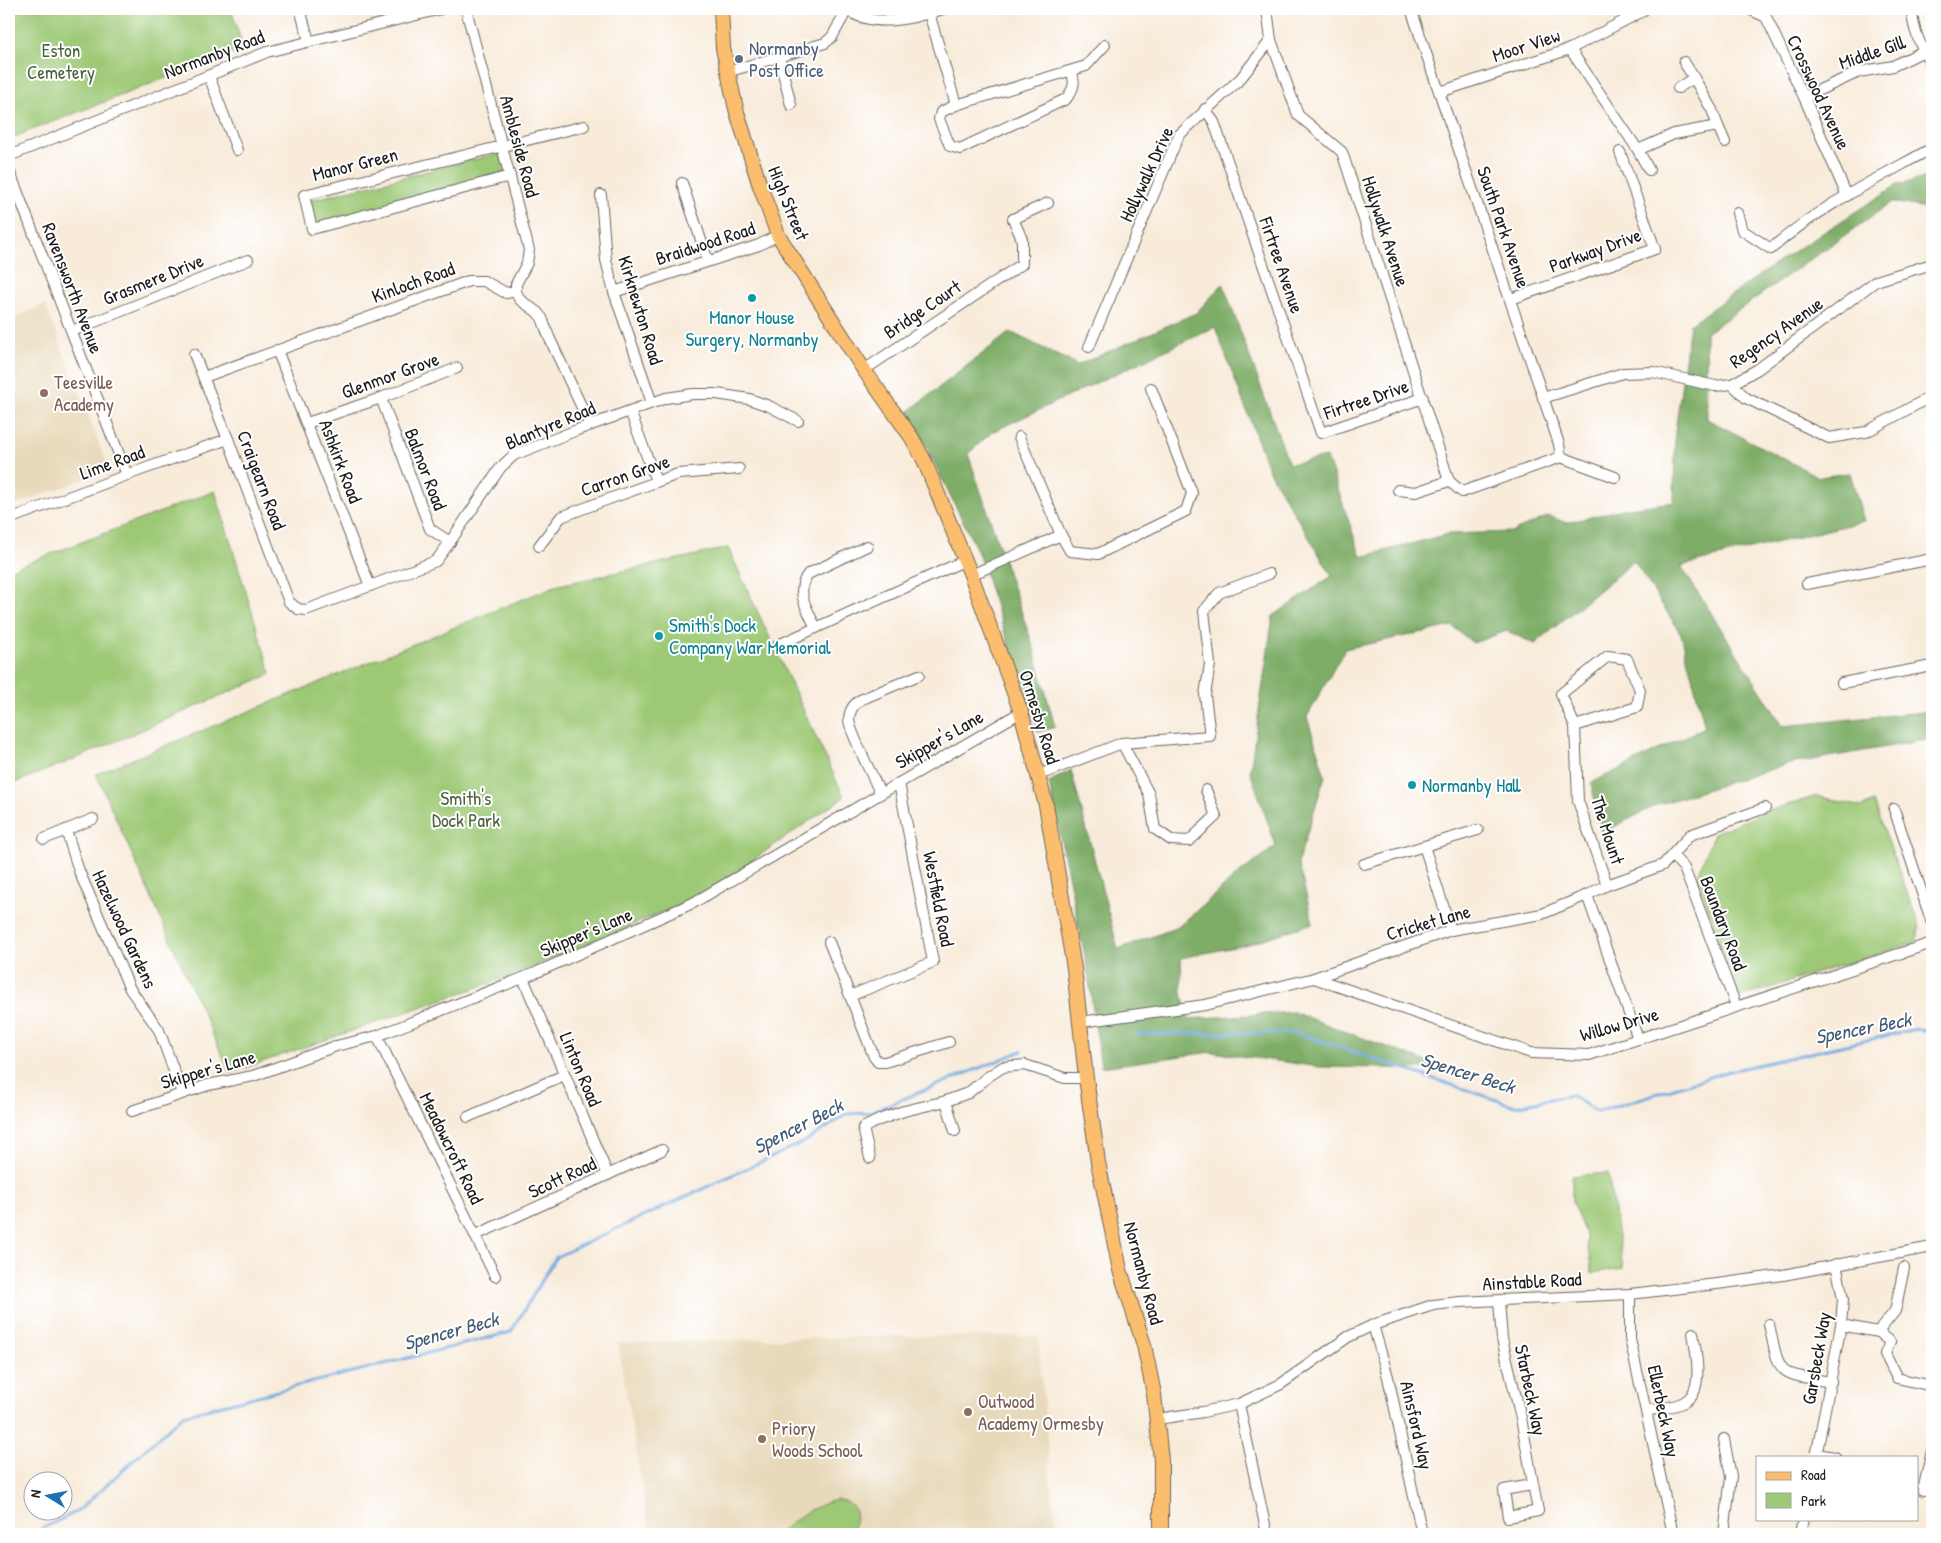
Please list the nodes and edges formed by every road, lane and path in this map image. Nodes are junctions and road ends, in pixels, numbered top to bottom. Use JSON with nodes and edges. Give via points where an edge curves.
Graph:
{"nodes":[{"id":1,"x":300,"y":9,"type":"edge"},
{"id":2,"x":441,"y":9,"type":"edge"},
{"id":3,"x":466,"y":9,"type":"edge"},
{"id":4,"x":721,"y":9,"type":"edge"},
{"id":5,"x":943,"y":9,"type":"edge"},
{"id":6,"x":1267,"y":9,"type":"edge"},
{"id":7,"x":1411,"y":9,"type":"edge"},
{"id":8,"x":1752,"y":9,"type":"edge"},
{"id":9,"x":1912,"y":9,"type":"edge"},
{"id":10,"x":846,"y":10,"type":"edge"},
{"id":11,"x":1645,"y":10,"type":"edge"},
{"id":12,"x":929,"y":13,"type":"junction"},
{"id":13,"x":1271,"y":40,"type":"junction"},
{"id":14,"x":309,"y":41,"type":"junction"},
{"id":15,"x":1105,"y":45,"type":"dead end"},
{"id":16,"x":1570,"y":49,"type":"junction"},
{"id":17,"x":1924,"y":51,"type":"junction"},
{"id":18,"x":779,"y":57,"type":"junction"},
{"id":19,"x":1684,"y":62,"type":"dead end"},
{"id":20,"x":1932,"y":66,"type":"edge"},
{"id":21,"x":1071,"y":71,"type":"junction"},
{"id":22,"x":727,"y":72,"type":"junction"},
{"id":23,"x":209,"y":76,"type":"junction"},
{"id":24,"x":1694,"y":78,"type":"junction"},
{"id":25,"x":1678,"y":88,"type":"dead end"},
{"id":26,"x":1440,"y":92,"type":"junction"},
{"id":27,"x":1804,"y":97,"type":"junction"},
{"id":28,"x":790,"y":105,"type":"dead end"},
{"id":29,"x":956,"y":105,"type":"junction"},
{"id":30,"x":1205,"y":109,"type":"junction"},
{"id":31,"x":584,"y":126,"type":"dead end"},
{"id":32,"x":1718,"y":126,"type":"junction"},
{"id":33,"x":1725,"y":142,"type":"dead end"},
{"id":34,"x":502,"y":146,"type":"junction"},
{"id":35,"x":1932,"y":148,"type":"edge"},
{"id":36,"x":237,"y":150,"type":"dead end"},
{"id":37,"x":1638,"y":150,"type":"junction"},
{"id":38,"x":1620,"y":152,"type":"dead end"},
{"id":39,"x":9,"y":156,"type":"edge"},
{"id":40,"x":9,"y":170,"type":"edge"},
{"id":41,"x":1649,"y":170,"type":"dead end"},
{"id":42,"x":510,"y":176,"type":"junction"},
{"id":43,"x":682,"y":183,"type":"dead end"},
{"id":44,"x":601,"y":195,"type":"dead end"},
{"id":45,"x":1847,"y":196,"type":"junction"},
{"id":46,"x":1048,"y":204,"type":"dead end"},
{"id":47,"x":1736,"y":213,"type":"dead end"},
{"id":48,"x":778,"y":235,"type":"junction"},
{"id":49,"x":248,"y":260,"type":"dead end"},
{"id":50,"x":708,"y":260,"type":"junction"},
{"id":51,"x":1932,"y":264,"type":"edge"},
{"id":52,"x":516,"y":291,"type":"junction"},
{"id":53,"x":614,"y":292,"type":"junction"},
{"id":54,"x":1510,"y":299,"type":"junction"},
{"id":55,"x":72,"y":331,"type":"junction"},
{"id":56,"x":1089,"y":346,"type":"dead end"},
{"id":57,"x":278,"y":350,"type":"junction"},
{"id":58,"x":194,"y":354,"type":"dead end"},
{"id":59,"x":456,"y":368,"type":"dead end"},
{"id":60,"x":864,"y":370,"type":"junction"},
{"id":61,"x":204,"y":377,"type":"junction"},
{"id":62,"x":1732,"y":384,"type":"junction"},
{"id":63,"x":1151,"y":388,"type":"dead end"},
{"id":64,"x":1932,"y":396,"type":"edge"},
{"id":65,"x":381,"y":398,"type":"junction"},
{"id":66,"x":1423,"y":398,"type":"junction"},
{"id":67,"x":1544,"y":398,"type":"junction"},
{"id":68,"x":652,"y":403,"type":"junction"},
{"id":69,"x":630,"y":411,"type":"junction"},
{"id":70,"x":798,"y":421,"type":"dead end"},
{"id":71,"x":307,"y":423,"type":"junction"},
{"id":72,"x":590,"y":425,"type":"junction"},
{"id":73,"x":1321,"y":433,"type":"joint"},
{"id":74,"x":1019,"y":437,"type":"dead end"},
{"id":75,"x":912,"y":438,"type":"joint"},
{"id":76,"x":228,"y":439,"type":"junction"},
{"id":77,"x":1561,"y":457,"type":"junction"},
{"id":78,"x":739,"y":469,"type":"dead end"},
{"id":79,"x":127,"y":475,"type":"junction"},
{"id":80,"x":1615,"y":477,"type":"dead end"},
{"id":81,"x":656,"y":481,"type":"junction"},
{"id":82,"x":1449,"y":481,"type":"junction"},
{"id":83,"x":1398,"y":490,"type":"dead end"},
{"id":84,"x":9,"y":519,"type":"edge"},
{"id":85,"x":1061,"y":535,"type":"junction"},
{"id":86,"x":450,"y":542,"type":"junction"},
{"id":87,"x":539,"y":546,"type":"dead end"},
{"id":88,"x":866,"y":546,"type":"dead end"},
{"id":89,"x":1932,"y":559,"type":"edge"},
{"id":90,"x":966,"y":560,"type":"junction"},
{"id":91,"x":1268,"y":574,"type":"dead end"},
{"id":92,"x":971,"y":575,"type":"junction"},
{"id":93,"x":1807,"y":584,"type":"dead end"},
{"id":94,"x":370,"y":586,"type":"junction"},
{"id":95,"x":306,"y":610,"type":"joint"},
{"id":96,"x":816,"y":628,"type":"junction"},
{"id":97,"x":778,"y":645,"type":"dead end"},
{"id":98,"x":1932,"y":666,"type":"edge"},
{"id":99,"x":918,"y":675,"type":"dead end"},
{"id":100,"x":1842,"y":683,"type":"dead end"},
{"id":101,"x":1021,"y":712,"type":"junction"},
{"id":102,"x":1575,"y":726,"type":"junction"},
{"id":103,"x":1122,"y":743,"type":"junction"},
{"id":104,"x":1039,"y":775,"type":"junction"},
{"id":105,"x":899,"y":783,"type":"junction"},
{"id":106,"x":1206,"y":790,"type":"dead end"},
{"id":107,"x":880,"y":794,"type":"junction"},
{"id":108,"x":1765,"y":808,"type":"dead end"},
{"id":109,"x":1894,"y":809,"type":"dead end"},
{"id":110,"x":93,"y":819,"type":"dead end"},
{"id":111,"x":66,"y":830,"type":"junction"},
{"id":112,"x":1478,"y":830,"type":"dead end"},
{"id":113,"x":44,"y":839,"type":"dead end"},
{"id":114,"x":1424,"y":846,"type":"junction"},
{"id":115,"x":1672,"y":855,"type":"junction"},
{"id":116,"x":1364,"y":864,"type":"dead end"},
{"id":117,"x":1607,"y":885,"type":"junction"},
{"id":118,"x":1587,"y":895,"type":"junction"},
{"id":119,"x":1932,"y":923,"type":"edge"},
{"id":120,"x":1451,"y":930,"type":"junction"},
{"id":121,"x":829,"y":942,"type":"dead end"},
{"id":122,"x":1932,"y":943,"type":"edge"},
{"id":123,"x":523,"y":978,"type":"junction"},
{"id":124,"x":1314,"y":978,"type":"junction"},
{"id":125,"x":850,"y":996,"type":"junction"},
{"id":126,"x":1736,"y":1006,"type":"junction"},
{"id":127,"x":1081,"y":1022,"type":"junction"},
{"id":128,"x":377,"y":1036,"type":"junction"},
{"id":129,"x":1638,"y":1039,"type":"junction"},
{"id":130,"x":949,"y":1042,"type":"dead end"},
{"id":131,"x":564,"y":1075,"type":"junction"},
{"id":132,"x":1086,"y":1078,"type":"junction"},
{"id":133,"x":182,"y":1094,"type":"junction"},
{"id":134,"x":946,"y":1101,"type":"junction"},
{"id":135,"x":132,"y":1111,"type":"dead end"},
{"id":136,"x":468,"y":1118,"type":"dead end"},
{"id":137,"x":955,"y":1131,"type":"dead end"},
{"id":138,"x":662,"y":1150,"type":"dead end"},
{"id":139,"x":870,"y":1158,"type":"dead end"},
{"id":140,"x":608,"y":1175,"type":"junction"},
{"id":141,"x":476,"y":1235,"type":"junction"},
{"id":142,"x":1932,"y":1247,"type":"edge"},
{"id":143,"x":1836,"y":1264,"type":"junction"},
{"id":144,"x":1904,"y":1268,"type":"dead end"},
{"id":145,"x":496,"y":1276,"type":"dead end"},
{"id":146,"x":1630,"y":1294,"type":"junction"},
{"id":147,"x":1499,"y":1301,"type":"junction"},
{"id":148,"x":1769,"y":1324,"type":"dead end"},
{"id":149,"x":1373,"y":1325,"type":"junction"},
{"id":150,"x":1841,"y":1325,"type":"junction"},
{"id":151,"x":1878,"y":1332,"type":"junction"},
{"id":152,"x":1693,"y":1333,"type":"dead end"},
{"id":153,"x":1830,"y":1382,"type":"junction"},
{"id":154,"x":1932,"y":1386,"type":"edge"},
{"id":155,"x":1239,"y":1404,"type":"junction"},
{"id":156,"x":1646,"y":1411,"type":"junction"},
{"id":157,"x":1158,"y":1419,"type":"junction"},
{"id":158,"x":1724,"y":1439,"type":"dead end"},
{"id":159,"x":1932,"y":1451,"type":"edge"},
{"id":160,"x":1816,"y":1456,"type":"edge"},
{"id":161,"x":1532,"y":1485,"type":"dead end"},
{"id":162,"x":1923,"y":1490,"type":"dead end"},
{"id":163,"x":1803,"y":1520,"type":"edge"},
{"id":164,"x":1161,"y":1534,"type":"edge"},
{"id":165,"x":1267,"y":1534,"type":"edge"},
{"id":166,"x":1422,"y":1534,"type":"edge"},
{"id":167,"x":1673,"y":1534,"type":"edge"},
{"id":168,"x":1724,"y":1534,"type":"edge"},
{"id":169,"x":1800,"y":1534,"type":"edge"}],
"edges":[{"from":1,"to":14,"type":"street"},
{"from":2,"to":14,"type":"street","name":"Normanby Road"},
{"from":3,"to":34,"type":"street","name":"Ambleside Road"},
{"from":4,"to":22,"type":"main road","name":"High Street"},
{"from":5,"to":12,"type":"street"},
{"from":6,"to":13,"type":"street","name":"Hollywalk Avenue"},
{"from":7,"to":26,"type":"street","name":"South Park Avenue"},
{"from":8,"to":27,"type":"street","name":"Crosswood Avenue","via":[[1766,17]]},
{"from":9,"to":17,"type":"street","via":[[1912,21]]},
{"from":10,"to":12,"type":"street","via":[[866,18],[891,22]]},
{"from":10,"to":18,"type":"street","via":[[832,37],[825,43]]},
{"from":11,"to":16,"type":"street","name":"Moor View"},
{"from":12,"to":29,"type":"street"},
{"from":13,"to":30,"type":"street","name":"Hollywalk Drive","via":[[1240,79]]},
{"from":13,"to":66,"type":"street","name":"Hollywalk Avenue","via":[[1298,115],[1342,152]]},
{"from":14,"to":23,"type":"street","name":"Normanby Road","via":[[267,52]]},
{"from":15,"to":21,"type":"street","via":[[1086,66]]},
{"from":16,"to":26,"type":"street","name":"Moor View"},
{"from":16,"to":37,"type":"street"},
{"from":17,"to":20,"type":"street"},
{"from":17,"to":27,"type":"street","name":"Middle Gill","via":[[1893,66],[1859,72]]},
{"from":18,"to":22,"type":"street"},
{"from":18,"to":28,"type":"street"},
{"from":19,"to":24,"type":"street"},
{"from":21,"to":29,"type":"street"},
{"from":21,"to":29,"type":"street","via":[[1074,82],[1066,99],[960,149],[950,146],[939,120],[941,112]]},
{"from":22,"to":48,"type":"main road","name":"High Street","via":[[760,186]]},
{"from":23,"to":36,"type":"street"},
{"from":23,"to":39,"type":"street","name":"Normanby Road"},
{"from":24,"to":25,"type":"street"},
{"from":24,"to":32,"type":"street"},
{"from":26,"to":54,"type":"street","name":"South Park Avenue"},
{"from":27,"to":45,"type":"street","name":"Crosswood Avenue"},
{"from":30,"to":56,"type":"street","name":"Hollywalk Drive","via":[[1179,135]]},
{"from":30,"to":73,"type":"street","name":"Firtree Avenue","via":[[1214,122]]},
{"from":31,"to":34,"type":"street"},
{"from":32,"to":33,"type":"street"},
{"from":32,"to":37,"type":"street","via":[[1674,134]]},
{"from":34,"to":42,"type":"street","name":"Ambleside Road"},
{"from":34,"to":42,"type":"street","name":"Manor Green","via":[[304,195],[312,229]]},
{"from":35,"to":45,"type":"street"},
{"from":37,"to":41,"type":"street"},
{"from":38,"to":54,"type":"street","name":"Parkway Drive","via":[[1655,249]]},
{"from":40,"to":55,"type":"street","name":"Ravensworth Avenue"},
{"from":42,"to":52,"type":"street","name":"Ambleside Road","via":[[529,250]]},
{"from":43,"to":50,"type":"street"},
{"from":44,"to":53,"type":"street","name":"Kirknewton Road","via":[[606,260]]},
{"from":45,"to":47,"type":"street","via":[[1792,230],[1771,249],[1742,230]]},
{"from":46,"to":60,"type":"street","name":"Bridge Court","via":[[1013,220],[1022,239],[1022,264]]},
{"from":48,"to":50,"type":"street","name":"Braidwood Road","via":[[759,245]]},
{"from":48,"to":60,"type":"main road","name":"High Street"},
{"from":49,"to":55,"type":"street","name":"Grasmere Drive"},
{"from":50,"to":53,"type":"street","name":"Braidwood Road"},
{"from":51,"to":62,"type":"street","name":"Regency Avenue","via":[[1876,281],[1758,369]]},
{"from":52,"to":57,"type":"street","name":"Kinloch Road","via":[[506,292],[484,281],[469,280]]},
{"from":52,"to":72,"type":"street","via":[[519,299],[542,318]]},
{"from":53,"to":68,"type":"street","name":"Kirknewton Road"},
{"from":54,"to":67,"type":"street","name":"South Park Avenue"},
{"from":55,"to":79,"type":"street","name":"Ravensworth Avenue"},
{"from":57,"to":61,"type":"street","name":"Kinloch Road"},
{"from":57,"to":71,"type":"street","name":"Ashkirk Road"},
{"from":58,"to":61,"type":"street","name":"Craigearn Road"},
{"from":59,"to":65,"type":"street","name":"Glenmor Grove"},
{"from":60,"to":75,"type":"main road","name":"High Street"},
{"from":61,"to":76,"type":"street","name":"Craigearn Road"},
{"from":62,"to":64,"type":"street","via":[[1746,398],[1828,438],[1866,432]]},
{"from":62,"to":67,"type":"street","name":"Regency Avenue","via":[[1715,386],[1653,372],[1623,373]]},
{"from":63,"to":85,"type":"street","via":[[1192,493],[1186,511],[1098,554],[1070,551]]},
{"from":65,"to":71,"type":"street","name":"Glenmor Grove"},
{"from":65,"to":86,"type":"street","name":"Balmor Road","via":[[430,529]]},
{"from":66,"to":73,"type":"street","name":"Firtree Drive"},
{"from":66,"to":82,"type":"street","name":"Hollywalk Avenue"},
{"from":67,"to":77,"type":"street","name":"South Park Avenue"},
{"from":68,"to":69,"type":"street","name":"Blantyre Road"},
{"from":68,"to":70,"type":"street","name":"Blantyre Road","via":[[692,394],[717,394],[749,399]]},
{"from":69,"to":72,"type":"street","name":"Blantyre Road"},
{"from":69,"to":81,"type":"street"},
{"from":71,"to":94,"type":"street","name":"Ashkirk Road"},
{"from":72,"to":86,"type":"street","name":"Blantyre Road","via":[[514,455],[500,466]]},
{"from":74,"to":85,"type":"street"},
{"from":75,"to":90,"type":"main road","name":"Ormesby Road","via":[[936,485]]},
{"from":76,"to":79,"type":"street","name":"Lime Road"},
{"from":76,"to":95,"type":"street","name":"Craigearn Road","via":[[289,602]]},
{"from":77,"to":80,"type":"street"},
{"from":77,"to":82,"type":"street","via":[[1462,492]]},
{"from":78,"to":81,"type":"street","name":"Carron Grove","via":[[678,474]]},
{"from":79,"to":84,"type":"street","name":"Lime Road"},
{"from":81,"to":87,"type":"street","name":"Carron Grove","via":[[561,517]]},
{"from":82,"to":83,"type":"street","via":[[1416,492]]},
{"from":85,"to":92,"type":"street"},
{"from":86,"to":94,"type":"street","name":"Blantyre Road","via":[[436,561]]},
{"from":88,"to":96,"type":"street","via":[[808,574],[803,580],[801,594]]},
{"from":89,"to":93,"type":"street"},
{"from":90,"to":92,"type":"main road","name":"Ormesby Road"},
{"from":90,"to":96,"type":"street"},
{"from":91,"to":103,"type":"street","via":[[1219,593],[1204,611],[1210,664],[1205,695],[1210,736]]},
{"from":92,"to":101,"type":"main road","name":"Ormesby Road"},
{"from":94,"to":95,"type":"street","name":"Blantyre Road"},
{"from":96,"to":97,"type":"street"},
{"from":98,"to":100,"type":"street"},
{"from":99,"to":107,"type":"street","via":[[860,700],[850,712],[851,726]]},
{"from":101,"to":104,"type":"main road","name":"Ormesby Road"},
{"from":101,"to":105,"type":"street","name":"Skipper's Lane"},
{"from":102,"to":102,"type":"street","name":"The Mount","via":[[1561,694],[1608,656],[1627,659],[1640,690],[1636,707]]},
{"from":102,"to":117,"type":"street","name":"The Mount","via":[[1578,801]]},
{"from":103,"to":104,"type":"street"},
{"from":103,"to":106,"type":"street","via":[[1150,794],[1155,829],[1171,840],[1189,841],[1216,816]]},
{"from":104,"to":127,"type":"main road","name":"Ormesby Road"},
{"from":105,"to":107,"type":"street","name":"Skipper's Lane"},
{"from":105,"to":125,"type":"street","name":"Westfield Road","via":[[934,962]]},
{"from":107,"to":123,"type":"street","name":"Skipper's Lane","via":[[693,903]]},
{"from":108,"to":115,"type":"street","name":"Cricket Lane","via":[[1690,835]]},
{"from":109,"to":119,"type":"street"},
{"from":110,"to":111,"type":"street"},
{"from":111,"to":113,"type":"street"},
{"from":111,"to":133,"type":"street","name":"Hazelwood Gardens","via":[[79,871],[130,988],[159,1030]]},
{"from":112,"to":114,"type":"street"},
{"from":114,"to":116,"type":"street"},
{"from":114,"to":120,"type":"street"},
{"from":115,"to":117,"type":"street","name":"Cricket Lane","via":[[1663,865]]},
{"from":115,"to":126,"type":"street","name":"Boundary Road","via":[[1684,868]]},
{"from":117,"to":118,"type":"street","name":"Cricket Lane"},
{"from":118,"to":120,"type":"street","name":"Cricket Lane","via":[[1542,914]]},
{"from":118,"to":129,"type":"street"},
{"from":120,"to":124,"type":"street","name":"Cricket Lane"},
{"from":121,"to":125,"type":"street"},
{"from":122,"to":126,"type":"street","name":"Willow Drive"},
{"from":123,"to":128,"type":"street","name":"Skipper's Lane"},
{"from":123,"to":131,"type":"street","name":"Linton Road"},
{"from":124,"to":127,"type":"street","name":"Cricket Lane","via":[[1204,1005]]},
{"from":124,"to":129,"type":"street","name":"Willow Drive","via":[[1531,1053],[1589,1055]]},
{"from":125,"to":130,"type":"street","via":[[878,1062]]},
{"from":126,"to":129,"type":"street","name":"Willow Drive"},
{"from":127,"to":132,"type":"main road","name":"Normanby Road"},
{"from":128,"to":133,"type":"street","name":"Skipper's Lane","via":[[336,1046],[253,1076],[208,1084]]},
{"from":128,"to":141,"type":"street","name":"Meadowcroft Road"},
{"from":131,"to":136,"type":"street"},
{"from":131,"to":140,"type":"street","name":"Linton Road"},
{"from":132,"to":134,"type":"street","via":[[1065,1078],[1025,1065],[1003,1068],[968,1093]]},
{"from":132,"to":157,"type":"main road","name":"Normanby Road","via":[[1098,1162],[1119,1264],[1150,1369]]},
{"from":133,"to":135,"type":"street","name":"Skipper's Lane"},
{"from":134,"to":137,"type":"street"},
{"from":134,"to":139,"type":"street","via":[[904,1111],[863,1128]]},
{"from":138,"to":140,"type":"street","name":"Scott Road"},
{"from":140,"to":141,"type":"street","name":"Scott Road"},
{"from":141,"to":145,"type":"street","name":"Meadowcroft Road"},
{"from":142,"to":143,"type":"street","name":"Ainstable Road"},
{"from":143,"to":146,"type":"street","name":"Ainstable Road","via":[[1783,1275]]},
{"from":143,"to":150,"type":"street","name":"Garsbeck Way","via":[[1844,1299]]},
{"from":144,"to":151,"type":"street","via":[[1895,1311]]},
{"from":146,"to":147,"type":"street","name":"Ainstable Road"},
{"from":146,"to":156,"type":"street","name":"Ellerbeck Way","via":[[1630,1339]]},
{"from":147,"to":149,"type":"street","name":"Ainstable Road","via":[[1433,1305]]},
{"from":147,"to":161,"type":"street","name":"Starbeck Way","via":[[1502,1339],[1521,1418]]},
{"from":148,"to":153,"type":"street","via":[[1782,1370],[1793,1376]]},
{"from":149,"to":155,"type":"street","name":"Ainstable Road","via":[[1348,1337],[1281,1384]]},
{"from":149,"to":166,"type":"street","name":"Ainsford Way","via":[[1388,1377]]},
{"from":150,"to":151,"type":"street"},
{"from":150,"to":153,"type":"street","name":"Garsbeck Way"},
{"from":151,"to":154,"type":"street","via":[[1890,1342],[1885,1354],[1897,1378]]},
{"from":152,"to":156,"type":"street","via":[[1698,1383],[1692,1397],[1683,1403]]},
{"from":153,"to":160,"type":"street","name":"Garsbeck Way"},
{"from":155,"to":157,"type":"street","name":"Ainstable Road"},
{"from":155,"to":165,"type":"street"},
{"from":156,"to":167,"type":"street","name":"Ellerbeck Way"},
{"from":157,"to":164,"type":"main road","name":"Normanby Road"},
{"from":158,"to":168,"type":"street","via":[[1731,1477]]},
{"from":159,"to":162,"type":"street"},
{"from":163,"to":169,"type":"street"}]}
